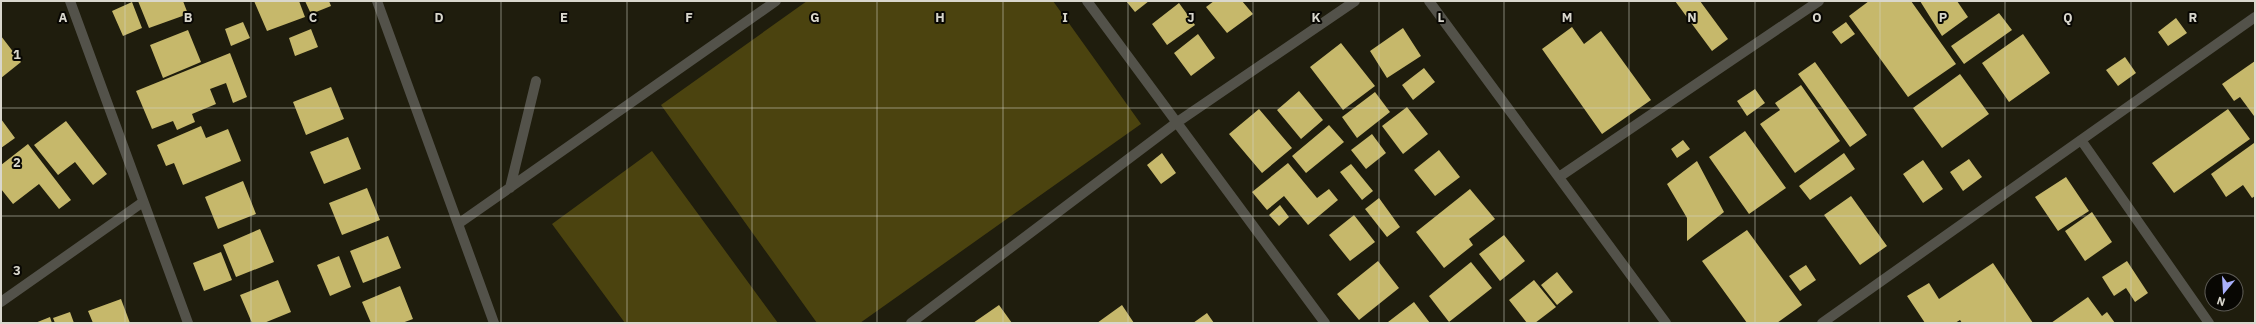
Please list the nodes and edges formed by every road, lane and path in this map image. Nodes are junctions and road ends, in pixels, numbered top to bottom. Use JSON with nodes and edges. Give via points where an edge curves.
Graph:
{"nodes":[{"id":1,"x":70,"y":1,"type":"edge"},
{"id":2,"x":378,"y":1,"type":"edge"},
{"id":3,"x":776,"y":1,"type":"edge"},
{"id":4,"x":1087,"y":1,"type":"edge"},
{"id":5,"x":1355,"y":1,"type":"edge"},
{"id":6,"x":1429,"y":1,"type":"edge"},
{"id":7,"x":1819,"y":1,"type":"edge"},
{"id":8,"x":2255,"y":17,"type":"edge"},
{"id":9,"x":536,"y":81,"type":"dead end"},
{"id":10,"x":1176,"y":123,"type":"junction"},
{"id":11,"x":2081,"y":140,"type":"junction"},
{"id":12,"x":1559,"y":177,"type":"junction"},
{"id":13,"x":510,"y":188,"type":"junction"},
{"id":14,"x":143,"y":202,"type":"junction"},
{"id":15,"x":458,"y":224,"type":"junction"},
{"id":16,"x":1,"y":302,"type":"edge"},
{"id":17,"x":188,"y":323,"type":"edge"},
{"id":18,"x":494,"y":323,"type":"edge"},
{"id":19,"x":911,"y":323,"type":"edge"},
{"id":20,"x":1325,"y":323,"type":"edge"},
{"id":21,"x":1666,"y":323,"type":"edge"},
{"id":22,"x":1822,"y":323,"type":"edge"},
{"id":23,"x":2209,"y":323,"type":"edge"}],
"edges":[{"from":1,"to":14,"type":"street"},
{"from":2,"to":15,"type":"street"},
{"from":3,"to":13,"type":"street"},
{"from":4,"to":10,"type":"street"},
{"from":5,"to":10,"type":"street"},
{"from":6,"to":12,"type":"street"},
{"from":7,"to":12,"type":"street"},
{"from":8,"to":11,"type":"street"},
{"from":9,"to":13,"type":"street"},
{"from":10,"to":19,"type":"street"},
{"from":10,"to":20,"type":"street"},
{"from":11,"to":22,"type":"street"},
{"from":11,"to":23,"type":"street"},
{"from":12,"to":21,"type":"street"},
{"from":13,"to":15,"type":"street"},
{"from":14,"to":16,"type":"street"},
{"from":14,"to":17,"type":"street"},
{"from":15,"to":18,"type":"street"}]}
